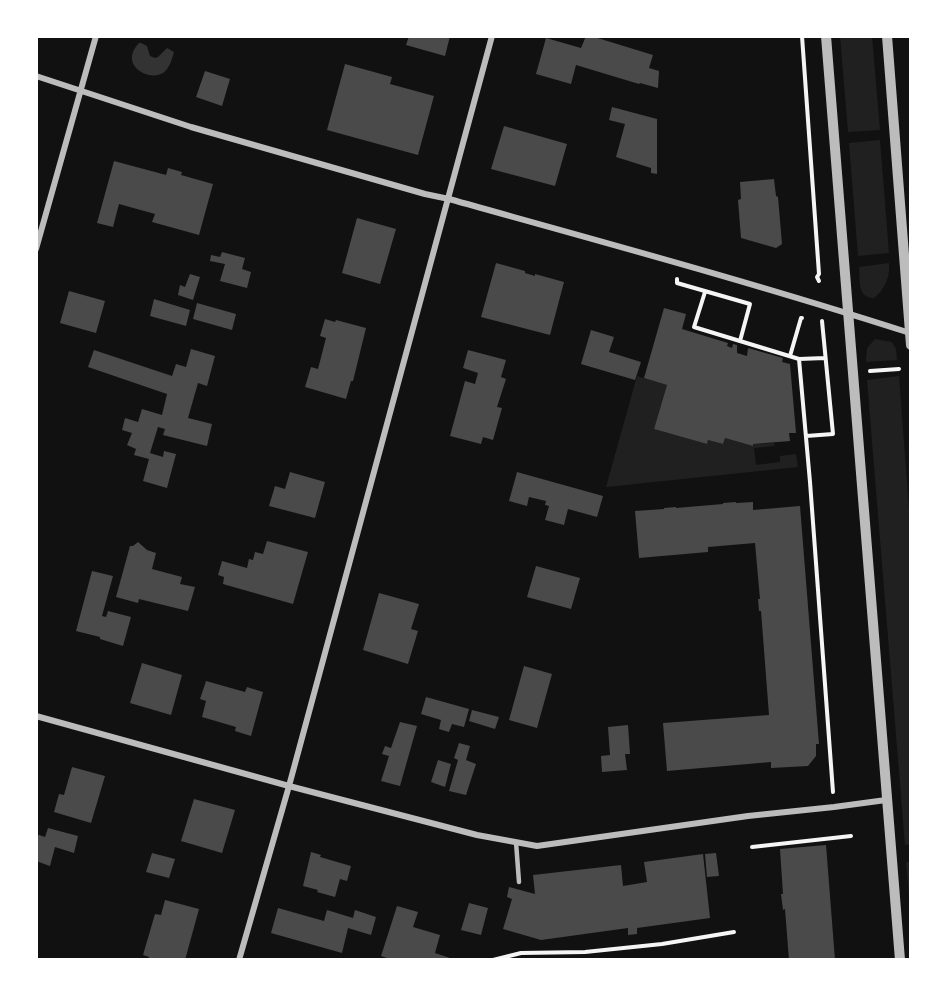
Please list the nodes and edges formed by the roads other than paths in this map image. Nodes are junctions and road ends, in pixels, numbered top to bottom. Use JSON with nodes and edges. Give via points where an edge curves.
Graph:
{"nodes":[{"id":1,"x":96,"y":36,"type":"edge"},
{"id":2,"x":492,"y":36,"type":"edge"},
{"id":3,"x":826,"y":36,"type":"edge"},
{"id":4,"x":887,"y":36,"type":"edge"},
{"id":5,"x":36,"y":76,"type":"edge"},
{"id":6,"x":80,"y":91,"type":"junction"},
{"id":7,"x":449,"y":199,"type":"junction"},
{"id":8,"x":36,"y":249,"type":"edge"},
{"id":9,"x":848,"y":313,"type":"junction"},
{"id":10,"x":910,"y":333,"type":"edge"},
{"id":11,"x":911,"y":345,"type":"edge"},
{"id":12,"x":36,"y":716,"type":"edge"},
{"id":13,"x":289,"y":786,"type":"junction"},
{"id":14,"x":886,"y":800,"type":"junction"},
{"id":15,"x":516,"y":842,"type":"junction"},
{"id":16,"x":519,"y":882,"type":"dead end"},
{"id":17,"x":239,"y":960,"type":"edge"},
{"id":18,"x":900,"y":960,"type":"edge"}],
"edges":[{"from":1,"to":6,"type":"street"},
{"from":2,"to":7,"type":"street"},
{"from":3,"to":9,"type":"street"},
{"from":4,"to":10,"type":"street"},
{"from":5,"to":6,"type":"street"},
{"from":6,"to":7,"type":"street","via":[[191,128]]},
{"from":6,"to":8,"type":"street"},
{"from":7,"to":9,"type":"street"},
{"from":7,"to":13,"type":"street"},
{"from":9,"to":10,"type":"street"},
{"from":9,"to":14,"type":"street"},
{"from":10,"to":11,"type":"street"},
{"from":12,"to":13,"type":"street"},
{"from":13,"to":15,"type":"street"},
{"from":13,"to":17,"type":"street"},
{"from":14,"to":15,"type":"street","via":[[537,846]]},
{"from":14,"to":18,"type":"street"},
{"from":15,"to":16,"type":"lane"}]}
